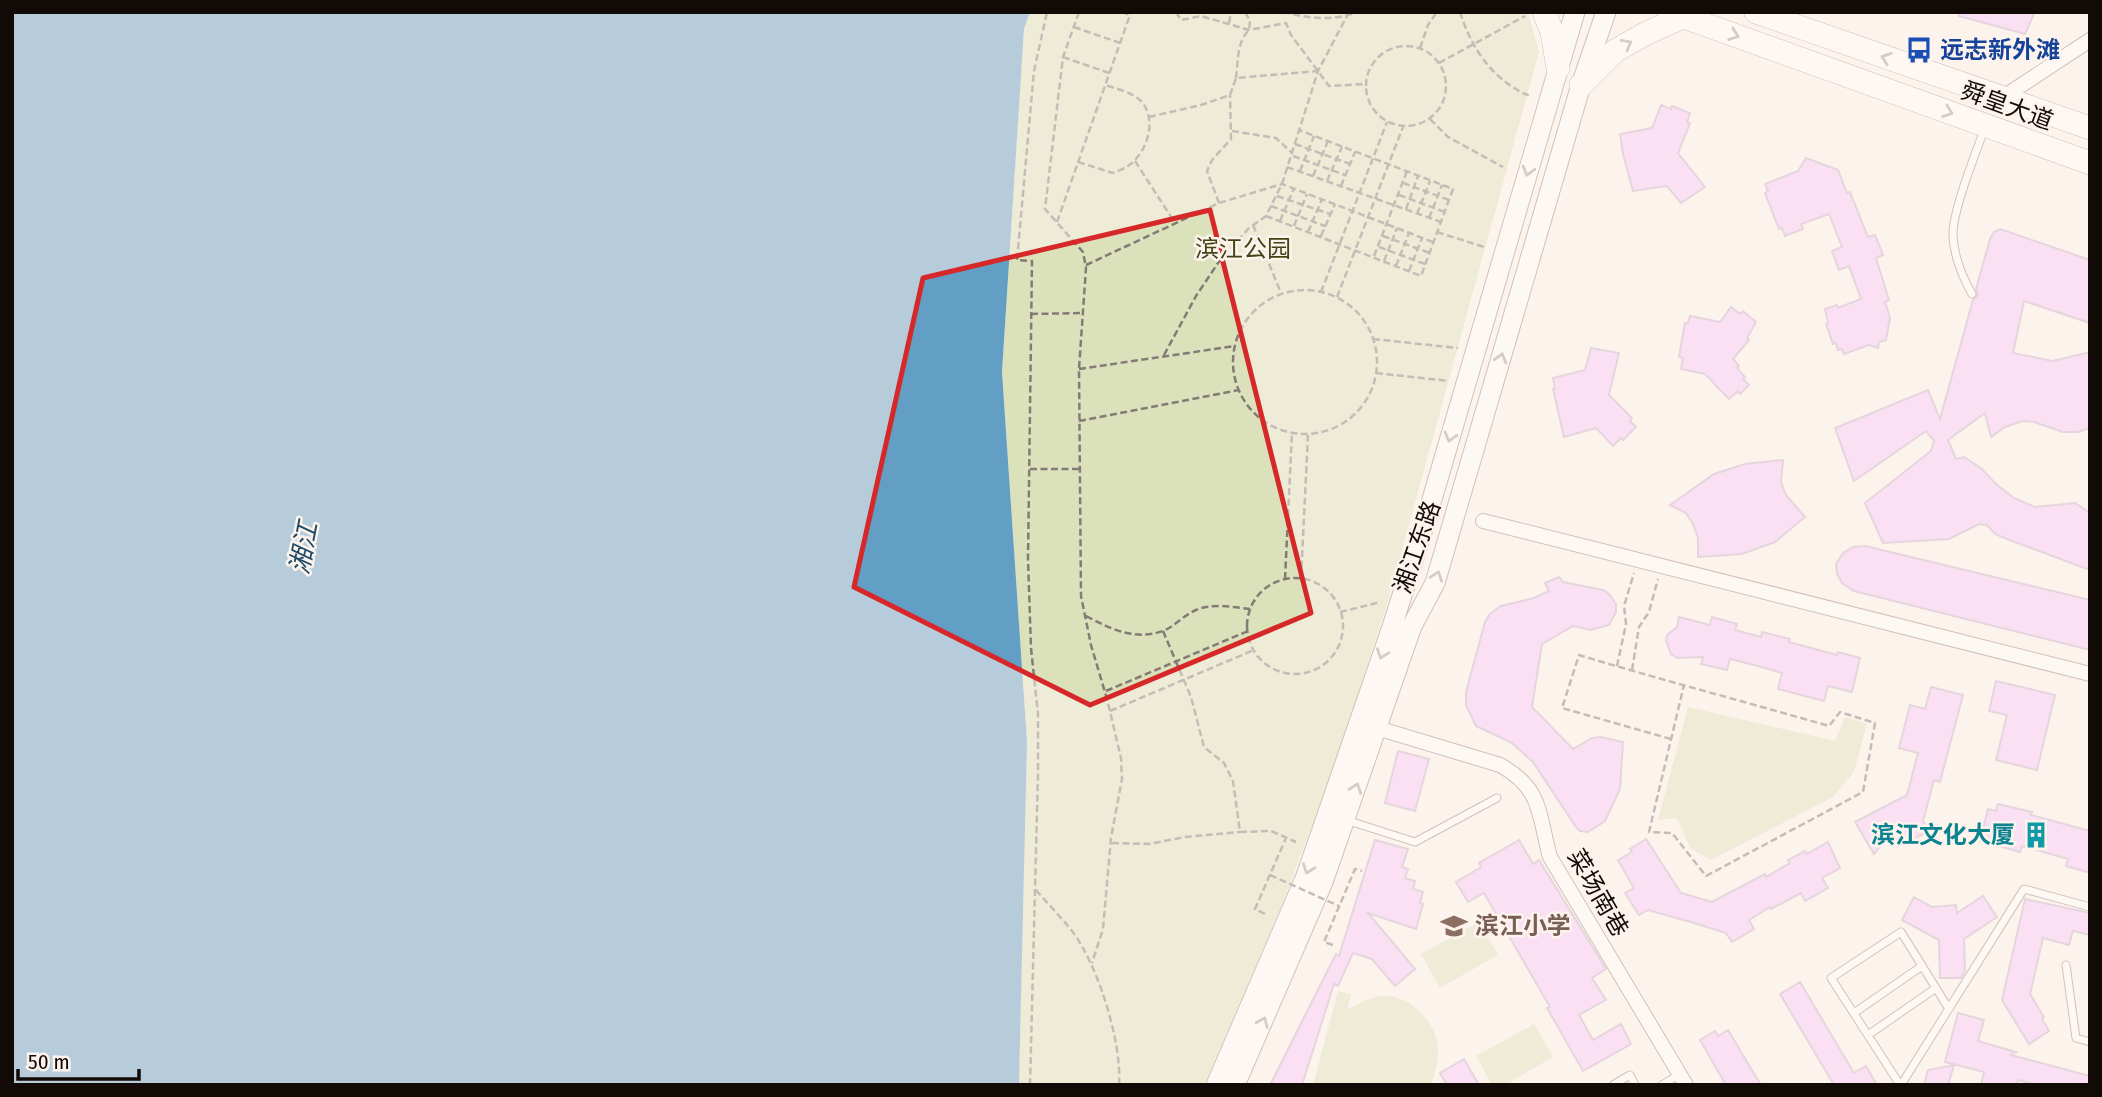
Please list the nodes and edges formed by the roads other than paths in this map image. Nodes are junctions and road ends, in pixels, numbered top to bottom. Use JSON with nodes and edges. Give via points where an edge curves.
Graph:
{"nodes":[{"id":1,"x":1576,"y":12,"type":"edge"},
{"id":2,"x":1606,"y":12,"type":"edge"},
{"id":3,"x":1756,"y":12,"type":"edge"},
{"id":4,"x":1536,"y":13,"type":"edge"},
{"id":5,"x":1676,"y":15,"type":"edge"},
{"id":6,"x":2090,"y":40,"type":"edge"},
{"id":7,"x":1558,"y":68,"type":"junction"},
{"id":8,"x":1581,"y":85,"type":"junction"},
{"id":9,"x":2003,"y":98,"type":"junction"},
{"id":10,"x":1541,"y":126,"type":"junction"},
{"id":11,"x":1985,"y":126,"type":"junction"},
{"id":12,"x":2090,"y":128,"type":"edge"},
{"id":13,"x":1567,"y":132,"type":"junction"},
{"id":14,"x":2090,"y":163,"type":"edge"},
{"id":15,"x":1972,"y":294,"type":"dead end"},
{"id":16,"x":1483,"y":521,"type":"dead end"},
{"id":17,"x":2090,"y":674,"type":"edge"},
{"id":18,"x":1377,"y":728,"type":"junction"},
{"id":19,"x":1497,"y":798,"type":"dead end"},
{"id":20,"x":1345,"y":820,"type":"junction"},
{"id":21,"x":2090,"y":907,"type":"edge"},
{"id":22,"x":2066,"y":965,"type":"dead end"},
{"id":23,"x":1922,"y":966,"type":"junction"},
{"id":24,"x":1936,"y":988,"type":"junction"},
{"id":25,"x":1949,"y":1009,"type":"junction"},
{"id":26,"x":1854,"y":1013,"type":"junction"},
{"id":27,"x":1868,"y":1035,"type":"junction"},
{"id":28,"x":2090,"y":1042,"type":"edge"},
{"id":29,"x":1683,"y":1080,"type":"edge"},
{"id":30,"x":1216,"y":1085,"type":"edge"},
{"id":31,"x":1236,"y":1085,"type":"edge"},
{"id":32,"x":1613,"y":1085,"type":"edge"},
{"id":33,"x":1636,"y":1085,"type":"edge"},
{"id":34,"x":1662,"y":1085,"type":"edge"},
{"id":35,"x":1900,"y":1085,"type":"edge"}],
"edges":[{"from":1,"to":7,"type":"main road","name":"湘江东路"},
{"from":2,"to":8,"type":"main road","name":"湘江东路"},
{"from":9,"to":3,"type":"main road","name":"舜皇大道","one_way":true},
{"from":4,"to":7,"type":"main road","via":[[1552,32]]},
{"from":8,"to":5,"type":"main road","one_way":true,"via":[[1615,51]]},
{"from":5,"to":11,"type":"main road","name":"舜皇大道","one_way":true},
{"from":6,"to":9,"type":"street"},
{"from":7,"to":10,"type":"main road","name":"湘江东路"},
{"from":8,"to":13,"type":"main road","name":"湘江东路"},
{"from":9,"to":12,"type":"main road","name":"舜皇大道"},
{"from":10,"to":13,"type":"main road"},
{"from":10,"to":30,"type":"main road","name":"湘江东路","one_way":true,"via":[[1401,597],[1306,876]]},
{"from":11,"to":14,"type":"main road","name":"舜皇大道"},
{"from":11,"to":15,"type":"lane","via":[[1954,221],[1953,237]]},
{"from":18,"to":13,"type":"main road","name":"湘江东路","one_way":true,"via":[[1412,626],[1435,583]]},
{"from":16,"to":17,"type":"street"},
{"from":20,"to":18,"type":"main road","name":"湘江东路","one_way":true},
{"from":18,"to":29,"type":"street","name":"菜场南巷","via":[[1500,765],[1528,785],[1540,809],[1549,857]]},
{"from":19,"to":20,"type":"lane","via":[[1415,842]]},
{"from":31,"to":20,"type":"main road","name":"湘江东路","one_way":true,"via":[[1323,883]]},
{"from":21,"to":25,"type":"lane","via":[[2024,889]]},
{"from":22,"to":28,"type":"lane","via":[[2076,1038]]},
{"from":23,"to":24,"type":"lane"},
{"from":23,"to":26,"type":"lane"},
{"from":23,"to":26,"type":"lane","via":[[1901,932],[1831,978]]},
{"from":24,"to":25,"type":"lane"},
{"from":24,"to":27,"type":"lane"},
{"from":25,"to":35,"type":"lane"},
{"from":26,"to":27,"type":"lane"},
{"from":27,"to":35,"type":"lane"},
{"from":29,"to":34,"type":"lane"},
{"from":32,"to":33,"type":"lane","via":[[1630,1075]]}]}
